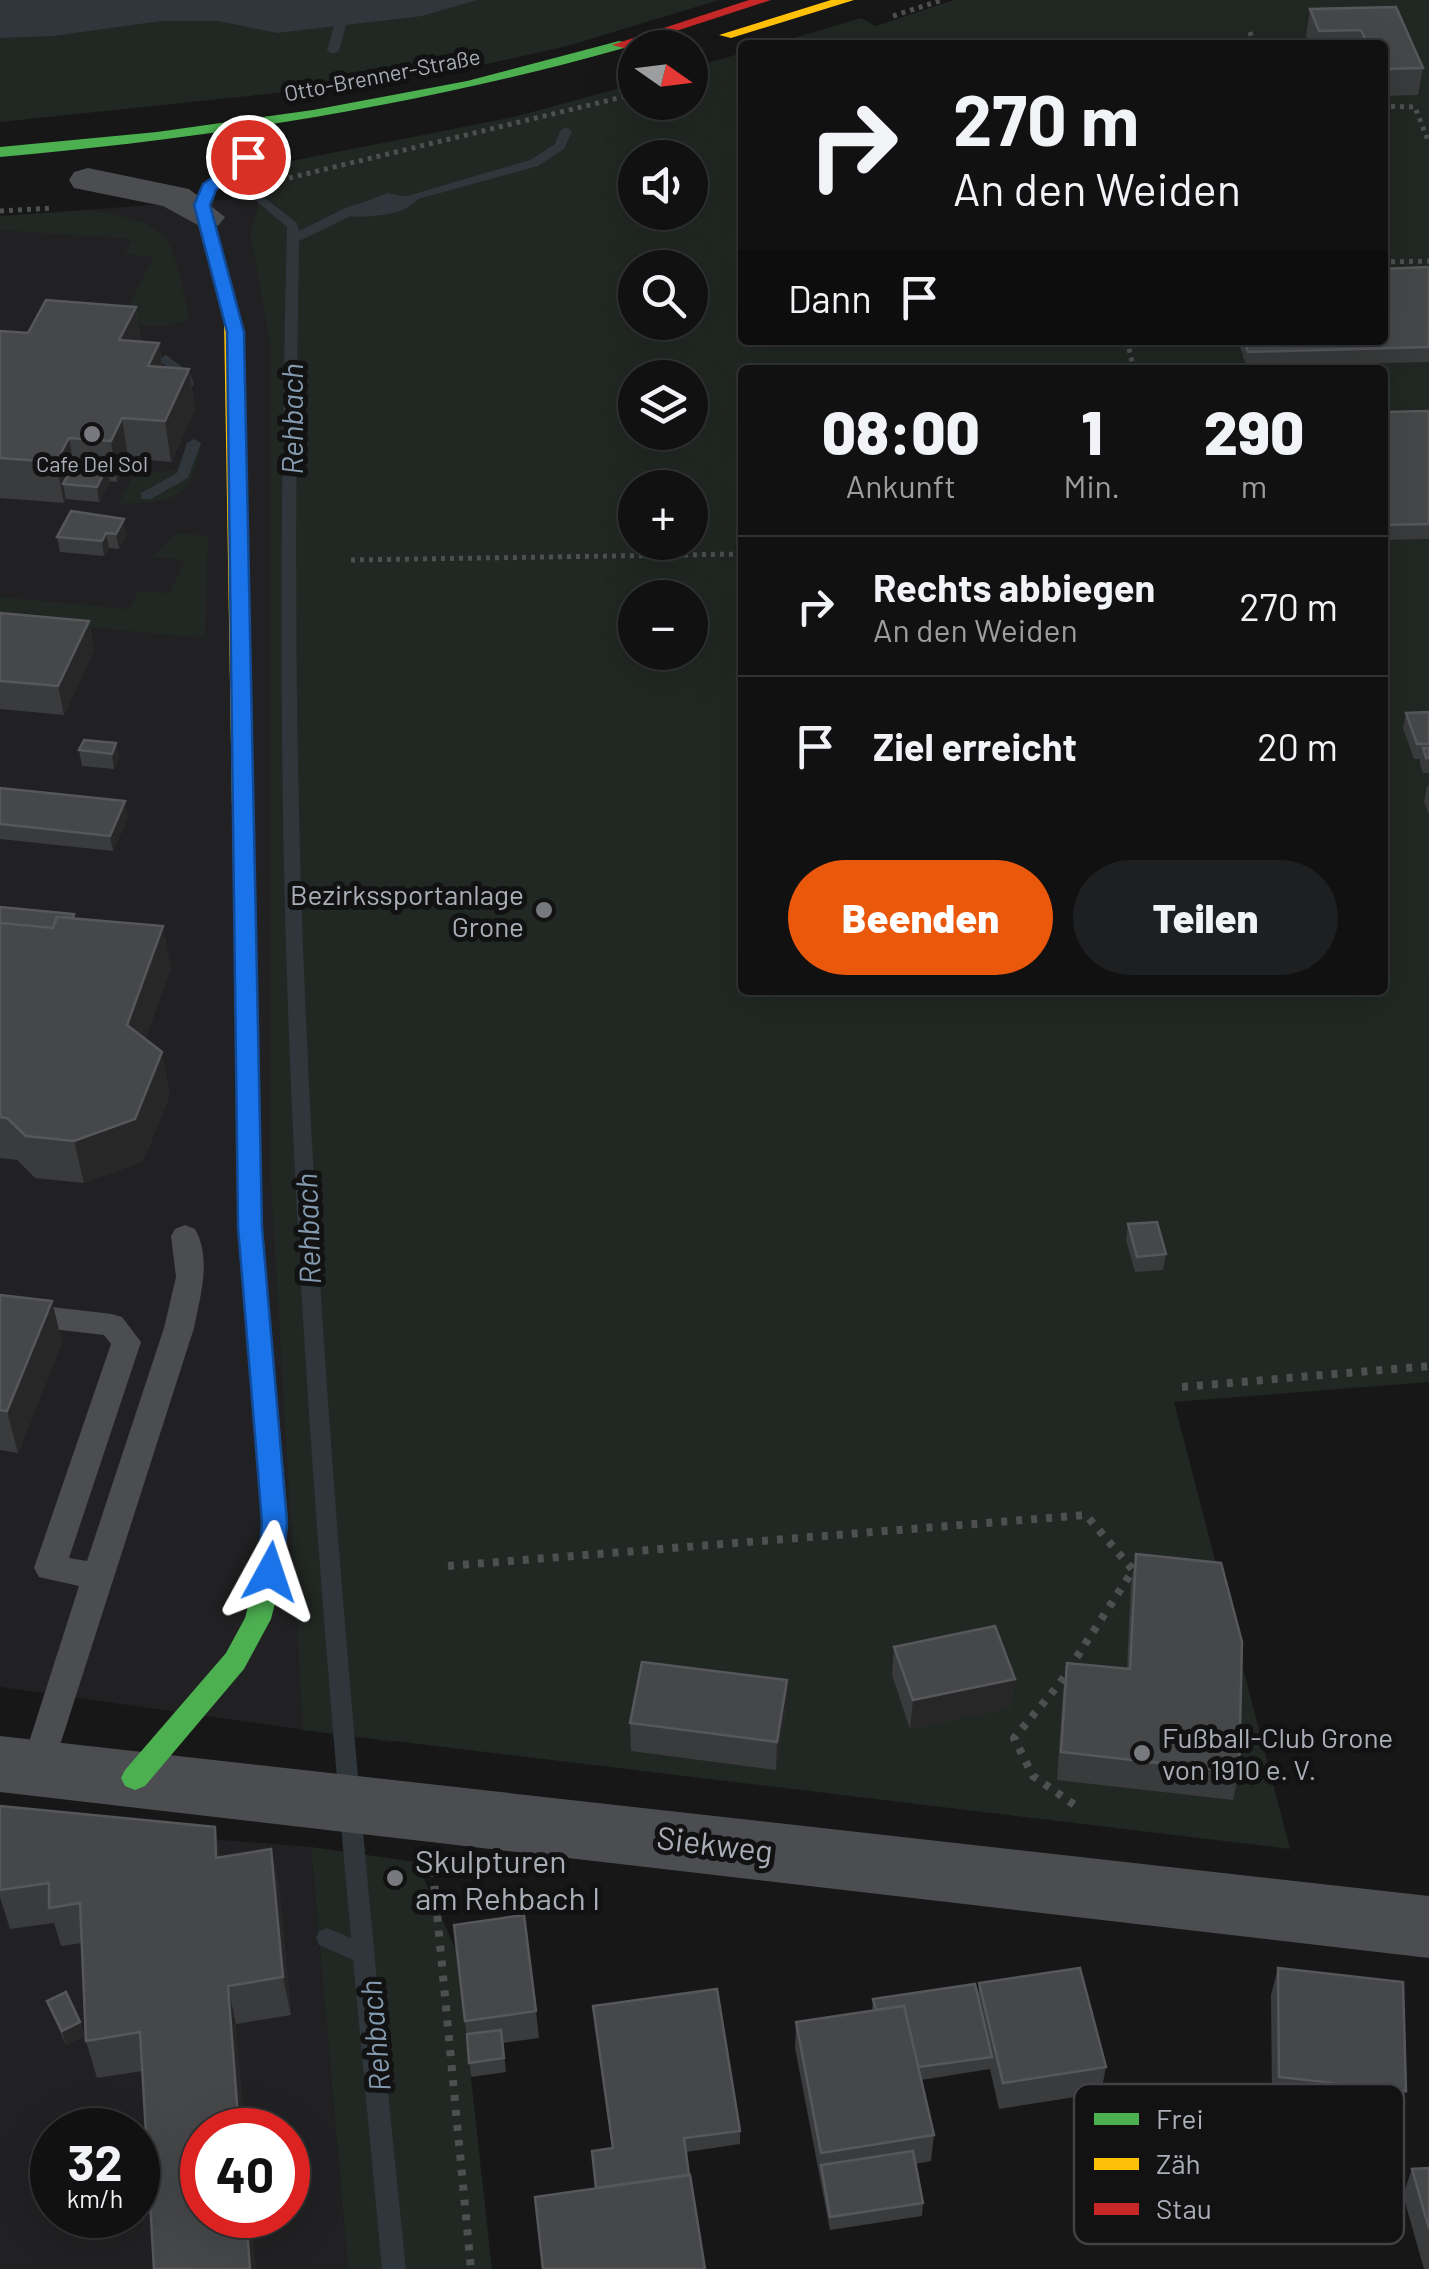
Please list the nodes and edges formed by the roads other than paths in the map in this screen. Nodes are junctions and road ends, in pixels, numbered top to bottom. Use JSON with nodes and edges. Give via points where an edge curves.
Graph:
{"nodes":[{"id":1,"x":764,"y":0,"type":"edge"},
{"id":2,"x":848,"y":0,"type":"edge"},
{"id":3,"x":708,"y":41,"type":"edge"},
{"id":4,"x":618,"y":67,"type":"edge"},
{"id":5,"x":414,"y":121,"type":"dead end"},
{"id":6,"x":0,"y":152,"type":"edge"},
{"id":7,"x":192,"y":166,"type":"dead end"},
{"id":8,"x":156,"y":171,"type":"dead end"},
{"id":9,"x":74,"y":182,"type":"joint"},
{"id":10,"x":205,"y":217,"type":"junction"},
{"id":11,"x":186,"y":1236,"type":"dead end"},
{"id":12,"x":0,"y":1312,"type":"edge"},
{"id":13,"x":98,"y":1576,"type":"junction"},
{"id":14,"x":19,"y":1766,"type":"edge"},
{"id":15,"x":134,"y":1778,"type":"junction"},
{"id":16,"x":1429,"y":1927,"type":"edge"}],
"edges":[{"from":1,"to":6,"type":"street","name":"Otto-Brenner-Straße","via":[[503,77],[377,104]]},
{"from":2,"to":3,"type":"street"},
{"from":4,"to":5,"type":"street","name":"Otto-Brenner-Straße"},
{"from":7,"to":10,"type":"street","via":[[258,155],[209,188],[202,198]]},
{"from":8,"to":9,"type":"street"},
{"from":9,"to":10,"type":"street","via":[[175,197]]},
{"from":10,"to":15,"type":"street","via":[[235,332],[250,1227],[274,1522],[258,1619],[235,1661]]},
{"from":11,"to":13,"type":"lane","via":[[190,1276],[179,1328]]},
{"from":12,"to":13,"type":"lane","via":[[112,1326],[126,1342],[50,1568]]},
{"from":13,"to":14,"type":"lane"},
{"from":14,"to":15,"type":"street","name":"Siekweg"},
{"from":15,"to":16,"type":"street","name":"Siekweg"}]}
